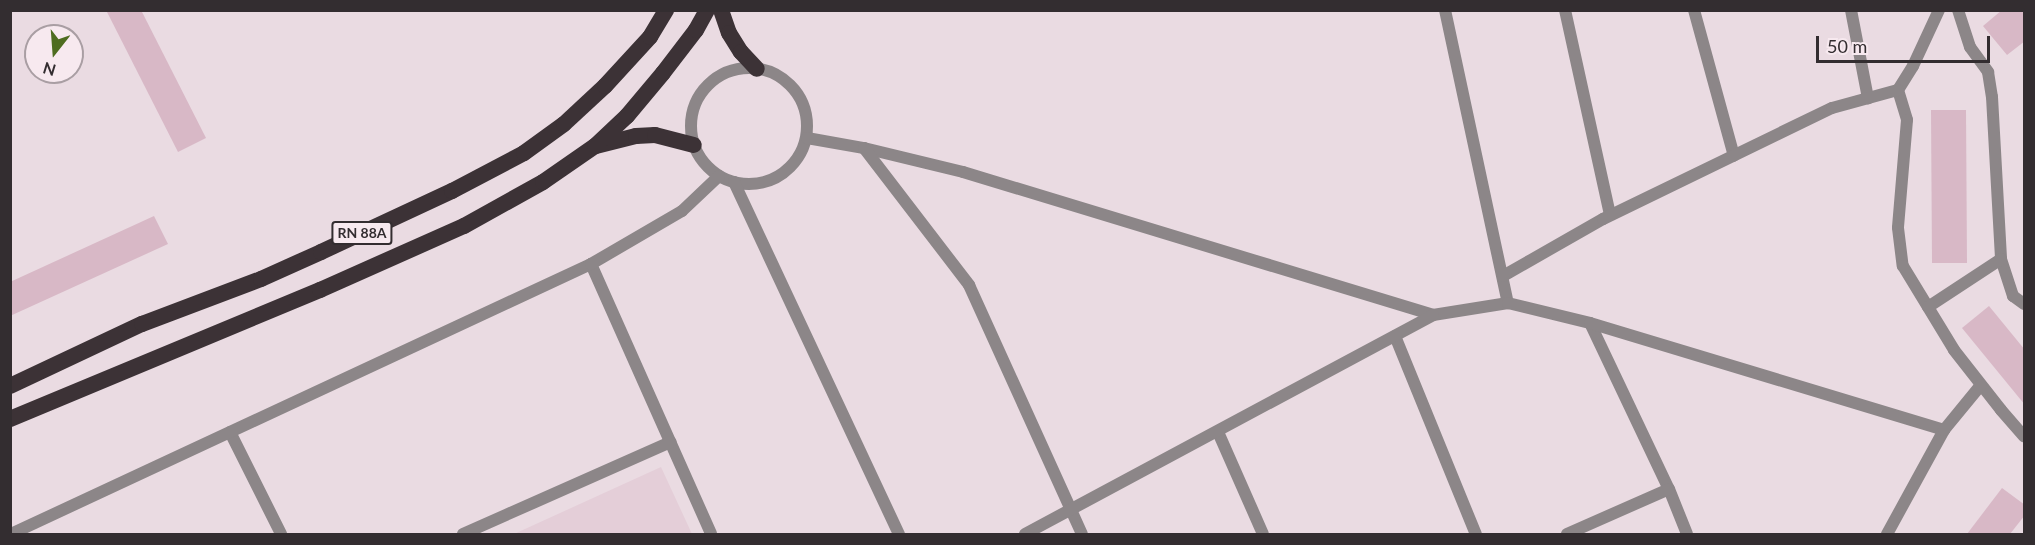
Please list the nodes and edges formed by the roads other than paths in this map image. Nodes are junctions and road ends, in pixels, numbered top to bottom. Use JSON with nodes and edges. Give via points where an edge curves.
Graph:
{"nodes":[{"id":1,"x":666,"y":10,"type":"edge"},
{"id":2,"x":706,"y":10,"type":"edge"},
{"id":3,"x":721,"y":10,"type":"edge"},
{"id":4,"x":1445,"y":10,"type":"edge"},
{"id":5,"x":1565,"y":10,"type":"edge"},
{"id":6,"x":1694,"y":10,"type":"edge"},
{"id":7,"x":1851,"y":10,"type":"edge"},
{"id":8,"x":1939,"y":10,"type":"edge"},
{"id":9,"x":1958,"y":10,"type":"edge"},
{"id":10,"x":757,"y":69,"type":"junction"},
{"id":11,"x":1898,"y":90,"type":"junction"},
{"id":12,"x":1868,"y":98,"type":"junction"},
{"id":13,"x":807,"y":138,"type":"junction"},
{"id":14,"x":694,"y":145,"type":"junction"},
{"id":15,"x":595,"y":146,"type":"junction"},
{"id":16,"x":864,"y":148,"type":"junction"},
{"id":17,"x":1734,"y":156,"type":"junction"},
{"id":18,"x":719,"y":176,"type":"junction"},
{"id":19,"x":734,"y":182,"type":"junction"},
{"id":20,"x":1610,"y":215,"type":"junction"},
{"id":21,"x":2001,"y":259,"type":"junction"},
{"id":22,"x":591,"y":264,"type":"junction"},
{"id":23,"x":1503,"y":276,"type":"junction"},
{"id":24,"x":1508,"y":303,"type":"junction"},
{"id":25,"x":2025,"y":304,"type":"edge"},
{"id":26,"x":1928,"y":307,"type":"junction"},
{"id":27,"x":1433,"y":315,"type":"junction"},
{"id":28,"x":1590,"y":323,"type":"junction"},
{"id":29,"x":1395,"y":336,"type":"junction"},
{"id":30,"x":10,"y":386,"type":"edge"},
{"id":31,"x":1981,"y":386,"type":"junction"},
{"id":32,"x":10,"y":419,"type":"edge"},
{"id":33,"x":1944,"y":430,"type":"junction"},
{"id":34,"x":230,"y":432,"type":"junction"},
{"id":35,"x":1218,"y":432,"type":"junction"},
{"id":36,"x":2025,"y":436,"type":"edge"},
{"id":37,"x":670,"y":442,"type":"junction"},
{"id":38,"x":1669,"y":489,"type":"junction"},
{"id":39,"x":1072,"y":509,"type":"junction"},
{"id":40,"x":469,"y":533,"type":"edge"},
{"id":41,"x":11,"y":534,"type":"edge"},
{"id":42,"x":281,"y":534,"type":"edge"},
{"id":43,"x":711,"y":534,"type":"edge"},
{"id":44,"x":899,"y":534,"type":"edge"},
{"id":45,"x":1025,"y":534,"type":"edge"},
{"id":46,"x":1082,"y":534,"type":"edge"},
{"id":47,"x":1263,"y":534,"type":"edge"},
{"id":48,"x":1476,"y":534,"type":"edge"},
{"id":49,"x":1567,"y":534,"type":"edge"},
{"id":50,"x":1687,"y":534,"type":"edge"},
{"id":51,"x":1887,"y":534,"type":"edge"}],
"edges":[{"from":1,"to":30,"type":"highway","number":"RN 88A","via":[[650,37],[605,86],[564,124],[524,153],[321,252],[142,324]]},
{"from":2,"to":15,"type":"highway","via":[[696,30],[663,73]]},
{"from":3,"to":10,"type":"highway","via":[[729,33]]},
{"from":4,"to":23,"type":"street"},
{"from":5,"to":20,"type":"street"},
{"from":6,"to":17,"type":"street"},
{"from":7,"to":12,"type":"street"},
{"from":8,"to":11,"type":"street"},
{"from":9,"to":21,"type":"street","via":[[1970,48],[1988,72]]},
{"from":10,"to":13,"type":"street","via":[[783,80],[802,101]]},
{"from":10,"to":14,"type":"street","via":[[738,69],[719,76],[704,89],[694,106]]},
{"from":11,"to":12,"type":"street"},
{"from":11,"to":26,"type":"street","via":[[1907,120],[1898,228],[1903,266]]},
{"from":12,"to":17,"type":"street","via":[[1832,108]]},
{"from":13,"to":16,"type":"street"},
{"from":13,"to":19,"type":"street","via":[[800,156],[788,170],[753,185]]},
{"from":14,"to":15,"type":"highway","via":[[656,135]]},
{"from":14,"to":18,"type":"street","via":[[707,166]]},
{"from":15,"to":32,"type":"highway","via":[[543,182],[464,226]]},
{"from":16,"to":27,"type":"street","via":[[963,172]]},
{"from":16,"to":39,"type":"street","via":[[969,285]]},
{"from":17,"to":20,"type":"street"},
{"from":18,"to":19,"type":"street"},
{"from":18,"to":22,"type":"street","via":[[682,211]]},
{"from":19,"to":44,"type":"street"},
{"from":20,"to":23,"type":"street"},
{"from":21,"to":25,"type":"street","via":[[2013,296]]},
{"from":21,"to":26,"type":"street"},
{"from":22,"to":34,"type":"street"},
{"from":22,"to":37,"type":"street"},
{"from":23,"to":24,"type":"street"},
{"from":24,"to":27,"type":"street"},
{"from":24,"to":28,"type":"street"},
{"from":26,"to":31,"type":"street"},
{"from":27,"to":29,"type":"street"},
{"from":28,"to":33,"type":"street"},
{"from":28,"to":38,"type":"street"},
{"from":29,"to":35,"type":"street"},
{"from":29,"to":48,"type":"street"},
{"from":31,"to":33,"type":"street"},
{"from":31,"to":36,"type":"street"},
{"from":33,"to":51,"type":"street"},
{"from":34,"to":41,"type":"street"},
{"from":34,"to":42,"type":"street"},
{"from":35,"to":39,"type":"street"},
{"from":35,"to":47,"type":"street"},
{"from":37,"to":40,"type":"street"},
{"from":37,"to":43,"type":"street"},
{"from":38,"to":49,"type":"street"},
{"from":38,"to":50,"type":"street"},
{"from":39,"to":45,"type":"street"},
{"from":39,"to":46,"type":"street"}]}
